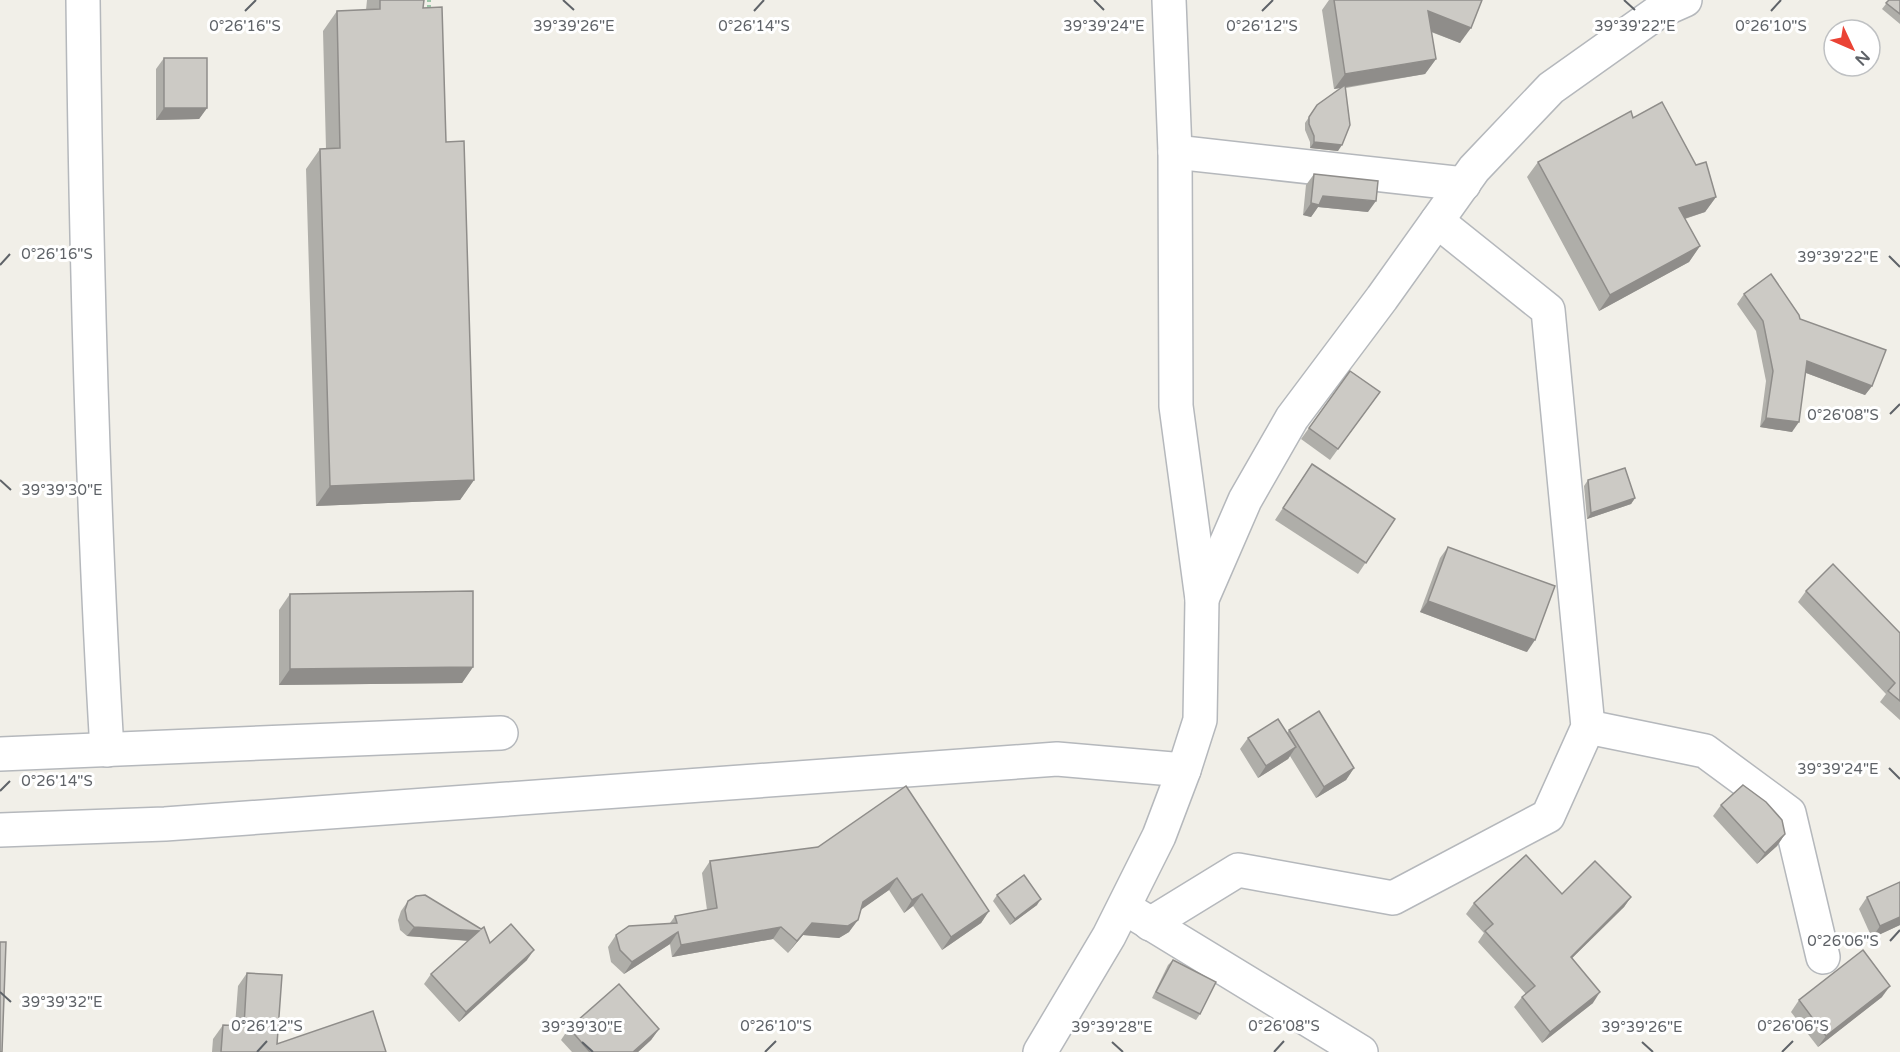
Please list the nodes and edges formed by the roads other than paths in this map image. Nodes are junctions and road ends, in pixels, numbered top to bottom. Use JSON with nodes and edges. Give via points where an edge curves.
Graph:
{"nodes":[{"id":1,"x":83,"y":0,"type":"edge"},
{"id":2,"x":1169,"y":0,"type":"edge"},
{"id":3,"x":1685,"y":0,"type":"edge"},
{"id":4,"x":1175,"y":152,"type":"junction"},
{"id":5,"x":1464,"y":184,"type":"junction"},
{"id":6,"x":1437,"y":221,"type":"junction"},
{"id":7,"x":1202,"y":599,"type":"junction"},
{"id":8,"x":1588,"y":727,"type":"junction"},
{"id":9,"x":501,"y":733,"type":"dead end"},
{"id":10,"x":107,"y":750,"type":"junction"},
{"id":11,"x":0,"y":754,"type":"edge"},
{"id":12,"x":1184,"y":770,"type":"junction"},
{"id":13,"x":0,"y":830,"type":"edge"},
{"id":14,"x":1137,"y":915,"type":"junction"},
{"id":15,"x":1823,"y":957,"type":"dead end"},
{"id":16,"x":1041,"y":1052,"type":"edge"},
{"id":17,"x":1361,"y":1052,"type":"edge"}],
"edges":[{"from":1,"to":10,"type":"street","via":[[98,596]]},
{"from":2,"to":4,"type":"street"},
{"from":3,"to":5,"type":"street","via":[[1658,12],[1551,88]]},
{"from":4,"to":5,"type":"street"},
{"from":4,"to":7,"type":"street","via":[[1176,406]]},
{"from":5,"to":6,"type":"street"},
{"from":6,"to":7,"type":"street","via":[[1292,418],[1245,500]]},
{"from":6,"to":8,"type":"street","via":[[1548,309]]},
{"from":7,"to":12,"type":"street","via":[[1200,720]]},
{"from":8,"to":14,"type":"street","via":[[1548,816],[1393,898],[1238,870]]},
{"from":8,"to":15,"type":"street","via":[[1705,751],[1789,813]]},
{"from":9,"to":10,"type":"street"},
{"from":10,"to":11,"type":"street"},
{"from":12,"to":13,"type":"street","via":[[1057,759],[165,824]]},
{"from":12,"to":14,"type":"street","via":[[1159,836]]},
{"from":14,"to":16,"type":"street","via":[[1109,936]]},
{"from":14,"to":17,"type":"street"}]}
